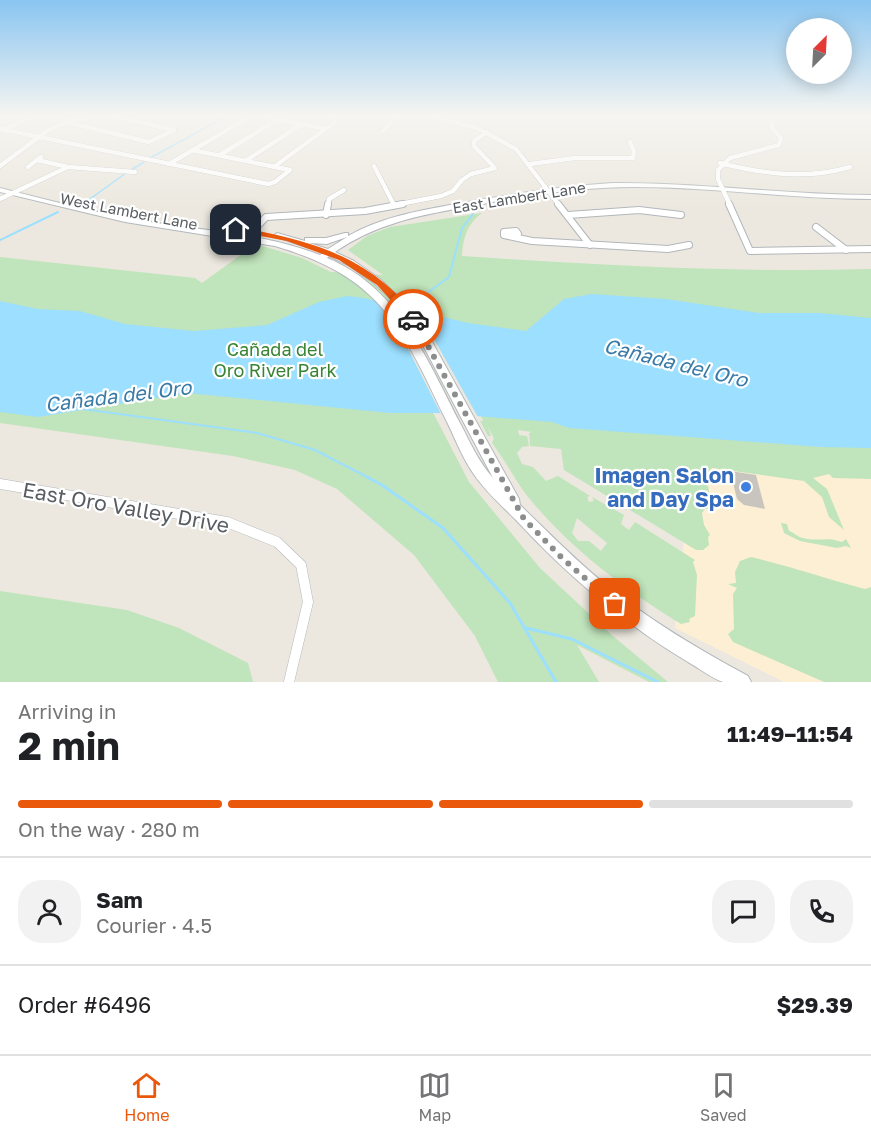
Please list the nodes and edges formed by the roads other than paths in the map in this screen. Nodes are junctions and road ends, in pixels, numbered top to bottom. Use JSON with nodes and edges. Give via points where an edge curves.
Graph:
{"nodes":[{"id":1,"x":26,"y":147,"type":"edge"},
{"id":2,"x":86,"y":147,"type":"edge"},
{"id":3,"x":198,"y":147,"type":"edge"},
{"id":4,"x":233,"y":147,"type":"edge"},
{"id":5,"x":267,"y":147,"type":"edge"},
{"id":6,"x":301,"y":147,"type":"edge"},
{"id":7,"x":474,"y":147,"type":"edge"},
{"id":8,"x":514,"y":147,"type":"edge"},
{"id":9,"x":632,"y":147,"type":"edge"},
{"id":10,"x":772,"y":147,"type":"edge"},
{"id":11,"x":192,"y":150,"type":"junction"},
{"id":12,"x":220,"y":155,"type":"junction"},
{"id":13,"x":247,"y":160,"type":"junction"},
{"id":14,"x":720,"y":163,"type":"junction"},
{"id":15,"x":169,"y":164,"type":"junction"},
{"id":16,"x":530,"y":164,"type":"junction"},
{"id":17,"x":275,"y":165,"type":"junction"},
{"id":18,"x":0,"y":166,"type":"edge"},
{"id":19,"x":374,"y":166,"type":"dead end"},
{"id":20,"x":28,"y":167,"type":"dead end"},
{"id":21,"x":68,"y":167,"type":"junction"},
{"id":22,"x":850,"y":167,"type":"dead end"},
{"id":23,"x":135,"y":172,"type":"dead end"},
{"id":24,"x":0,"y":183,"type":"edge"},
{"id":25,"x":21,"y":188,"type":"junction"},
{"id":26,"x":0,"y":190,"type":"edge"},
{"id":27,"x":344,"y":190,"type":"dead end"},
{"id":28,"x":549,"y":190,"type":"junction"},
{"id":29,"x":723,"y":190,"type":"junction"},
{"id":30,"x":12,"y":193,"type":"junction"},
{"id":31,"x":871,"y":197,"type":"edge"},
{"id":32,"x":0,"y":199,"type":"edge"},
{"id":33,"x":394,"y":206,"type":"junction"},
{"id":34,"x":326,"y":215,"type":"junction"},
{"id":35,"x":568,"y":215,"type":"junction"},
{"id":36,"x":681,"y":215,"type":"dead end"},
{"id":37,"x":163,"y":226,"type":"junction"},
{"id":38,"x":372,"y":226,"type":"junction"},
{"id":39,"x":218,"y":227,"type":"junction"},
{"id":40,"x":816,"y":227,"type":"dead end"},
{"id":41,"x":252,"y":232,"type":"junction"},
{"id":42,"x":278,"y":236,"type":"junction"},
{"id":43,"x":516,"y":237,"type":"dead end"},
{"id":44,"x":590,"y":245,"type":"junction"},
{"id":45,"x":688,"y":245,"type":"dead end"},
{"id":46,"x":871,"y":249,"type":"edge"},
{"id":47,"x":846,"y":250,"type":"junction"},
{"id":48,"x":326,"y":257,"type":"junction"},
{"id":49,"x":0,"y":484,"type":"edge"},
{"id":50,"x":524,"y":519,"type":"junction"},
{"id":51,"x":290,"y":682,"type":"edge"},
{"id":52,"x":742,"y":682,"type":"edge"}],
"edges":[{"from":1,"to":18,"type":"street"},
{"from":2,"to":15,"type":"street"},
{"from":3,"to":11,"type":"street"},
{"from":4,"to":12,"type":"street"},
{"from":5,"to":13,"type":"street"},
{"from":6,"to":17,"type":"street"},
{"from":7,"to":33,"type":"street","via":[[495,168],[471,174],[453,191],[441,196]]},
{"from":8,"to":16,"type":"street"},
{"from":9,"to":16,"type":"street","via":[[633,158],[575,158]]},
{"from":10,"to":14,"type":"street"},
{"from":11,"to":12,"type":"street"},
{"from":11,"to":15,"type":"street"},
{"from":12,"to":13,"type":"street"},
{"from":13,"to":17,"type":"street"},
{"from":14,"to":22,"type":"street","via":[[779,174],[834,173]]},
{"from":14,"to":29,"type":"street","via":[[717,170]]},
{"from":15,"to":17,"type":"street","via":[[272,184],[290,170]]},
{"from":16,"to":28,"type":"street"},
{"from":19,"to":33,"type":"street"},
{"from":20,"to":21,"type":"street","via":[[39,159]]},
{"from":21,"to":23,"type":"street"},
{"from":21,"to":25,"type":"street"},
{"from":24,"to":25,"type":"main road","name":"West Lambert Lane"},
{"from":25,"to":30,"type":"street"},
{"from":25,"to":39,"type":"main road","name":"West Lambert Lane","via":[[139,216]]},
{"from":26,"to":30,"type":"main road","name":"West Lambert Lane"},
{"from":27,"to":34,"type":"street","via":[[329,199]]},
{"from":28,"to":29,"type":"main road","name":"East Lambert Lane","via":[[634,185]]},
{"from":28,"to":35,"type":"street"},
{"from":28,"to":38,"type":"main road","name":"East Lambert Lane","via":[[414,214]]},
{"from":29,"to":31,"type":"main road","name":"East Lambert Lane"},
{"from":29,"to":47,"type":"street","via":[[750,251]]},
{"from":30,"to":32,"type":"street"},
{"from":30,"to":37,"type":"main road","name":"West Lambert Lane"},
{"from":33,"to":34,"type":"street"},
{"from":34,"to":41,"type":"street","via":[[266,217]]},
{"from":35,"to":36,"type":"street","via":[[639,210]]},
{"from":35,"to":44,"type":"street"},
{"from":37,"to":39,"type":"main road"},
{"from":37,"to":48,"type":"main road","name":"West Lambert Lane","via":[[272,242]]},
{"from":38,"to":42,"type":"main road","via":[[327,241]]},
{"from":38,"to":48,"type":"main road","name":"East Lambert Lane","via":[[351,236]]},
{"from":39,"to":41,"type":"main road","name":"West Lambert Lane"},
{"from":40,"to":47,"type":"street"},
{"from":41,"to":42,"type":"main road","name":"West Lambert Lane"},
{"from":42,"to":48,"type":"main road","name":"West Lambert Lane"},
{"from":43,"to":44,"type":"street"},
{"from":44,"to":45,"type":"street","via":[[668,249]]},
{"from":46,"to":47,"type":"street"},
{"from":48,"to":50,"type":"main road","via":[[367,286],[396,316],[479,471]]},
{"from":48,"to":50,"type":"main road","via":[[342,258],[380,283],[407,311]]},
{"from":49,"to":51,"type":"street","name":"East Oro Valley Drive","via":[[227,522],[277,542],[301,565],[308,602]]},
{"from":50,"to":52,"type":"main road","via":[[588,582],[631,616],[683,651]]}]}
